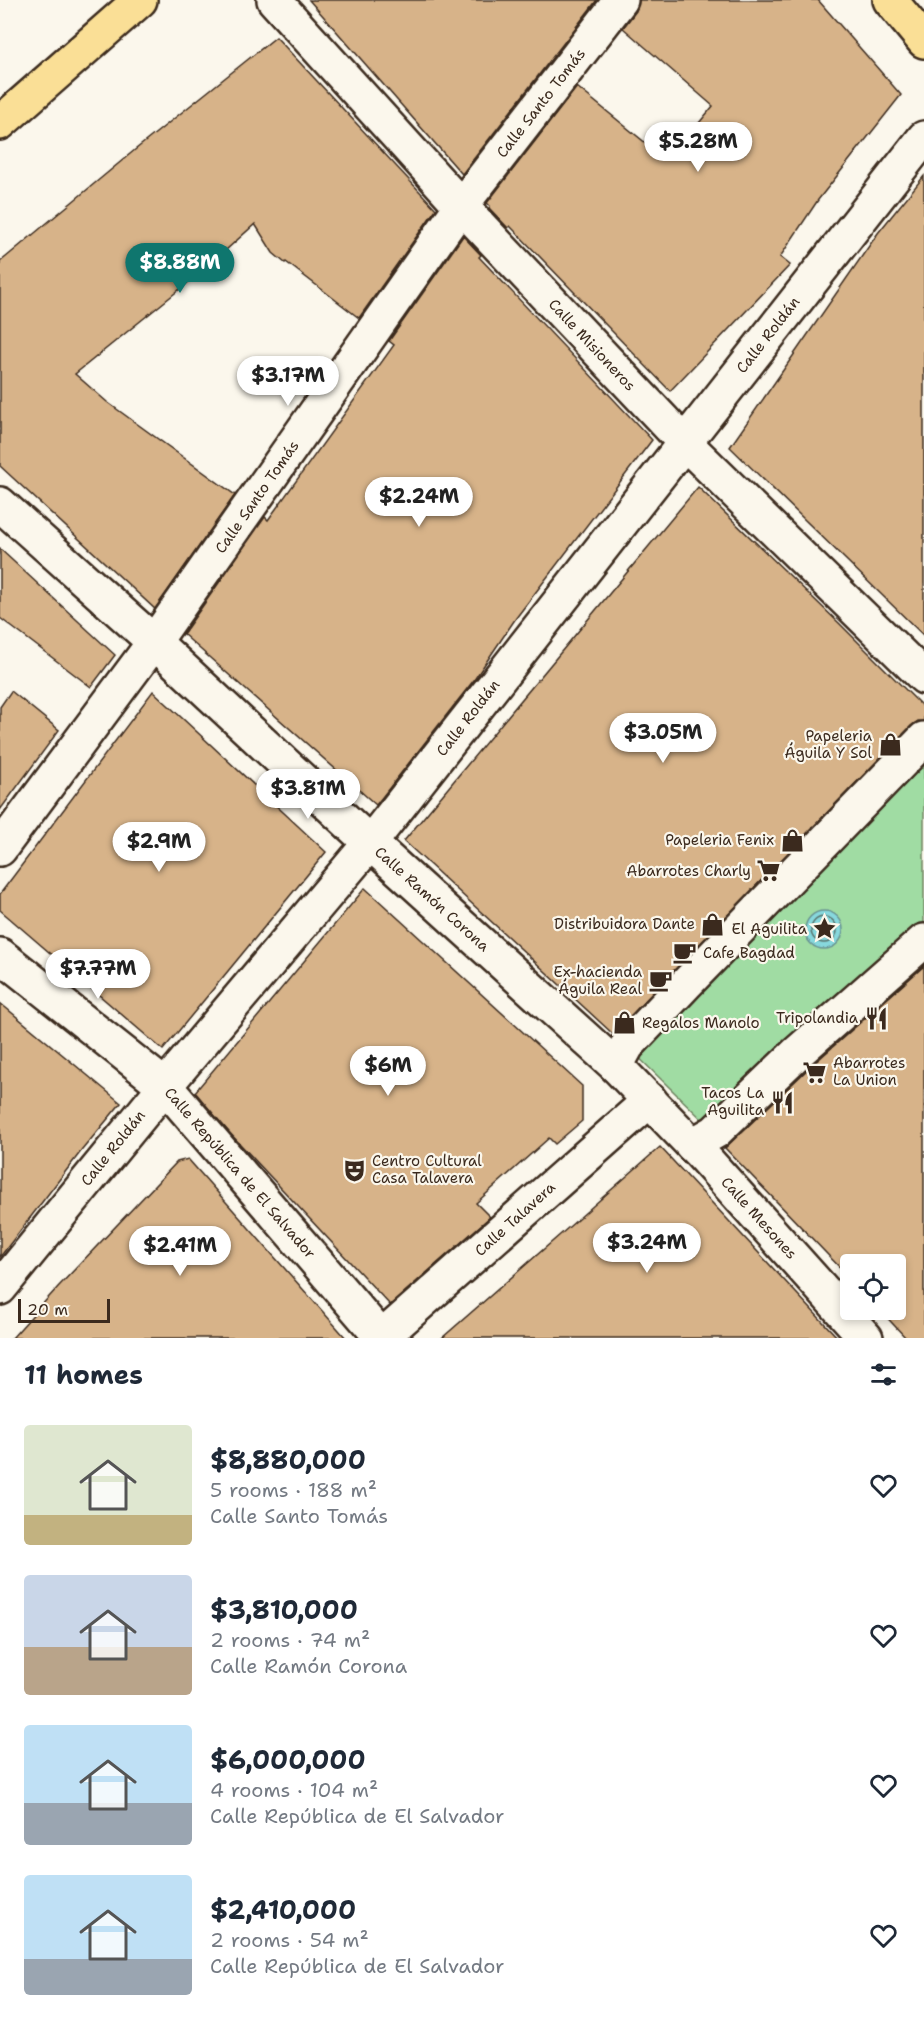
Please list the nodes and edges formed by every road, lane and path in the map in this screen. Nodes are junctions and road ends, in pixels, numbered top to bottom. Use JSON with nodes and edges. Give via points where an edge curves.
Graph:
{"nodes":[{"id":1,"x":140,"y":0,"type":"edge"},
{"id":2,"x":274,"y":0,"type":"edge"},
{"id":3,"x":621,"y":0,"type":"edge"},
{"id":4,"x":890,"y":0,"type":"edge"},
{"id":5,"x":924,"y":42,"type":"edge"},
{"id":6,"x":0,"y":123,"type":"edge"},
{"id":7,"x":924,"y":138,"type":"edge"},
{"id":8,"x":461,"y":206,"type":"junction"},
{"id":9,"x":684,"y":442,"type":"junction"},
{"id":10,"x":0,"y":504,"type":"edge"},
{"id":11,"x":154,"y":642,"type":"junction"},
{"id":12,"x":924,"y":677,"type":"edge"},
{"id":13,"x":924,"y":739,"type":"edge"},
{"id":14,"x":370,"y":843,"type":"junction"},
{"id":15,"x":0,"y":849,"type":"edge"},
{"id":16,"x":924,"y":941,"type":"edge"},
{"id":17,"x":0,"y":955,"type":"edge"},
{"id":18,"x":616,"y":1066,"type":"junction"},
{"id":19,"x":165,"y":1086,"type":"junction"},
{"id":20,"x":650,"y":1100,"type":"junction"},
{"id":21,"x":692,"y":1145,"type":"junction"},
{"id":22,"x":0,"y":1288,"type":"edge"},
{"id":23,"x":381,"y":1338,"type":"edge"},
{"id":24,"x":866,"y":1338,"type":"edge"}],
"edges":[{"from":1,"to":6,"type":"main road"},
{"from":2,"to":8,"type":"street","name":"Calle Misioneros"},
{"from":3,"to":8,"type":"street","name":"Calle Santo Tomás"},
{"from":4,"to":5,"type":"main road"},
{"from":7,"to":9,"type":"street","name":"Calle Roldán"},
{"from":8,"to":9,"type":"street","name":"Calle Misioneros"},
{"from":8,"to":11,"type":"street","name":"Calle Santo Tomás"},
{"from":9,"to":12,"type":"street","name":"Calle Misioneros"},
{"from":9,"to":14,"type":"street","name":"Calle Roldán"},
{"from":10,"to":11,"type":"street","name":"Calle Ramón Corona"},
{"from":11,"to":14,"type":"street","name":"Calle Ramón Corona"},
{"from":11,"to":15,"type":"street","name":"Calle Santo Tomás"},
{"from":13,"to":18,"type":"street","via":[[627,1046]]},
{"from":14,"to":18,"type":"street","name":"Calle Ramón Corona"},
{"from":14,"to":19,"type":"street","name":"Calle Roldán"},
{"from":16,"to":21,"type":"street","via":[[715,1132]]},
{"from":17,"to":19,"type":"street","name":"Calle República de El Salvador"},
{"from":18,"to":20,"type":"street","name":"Calle Ramón Corona"},
{"from":19,"to":22,"type":"street","name":"Calle Roldán"},
{"from":19,"to":23,"type":"street","name":"Calle República de El Salvador"},
{"from":20,"to":21,"type":"street","name":"Calle Mesones"},
{"from":20,"to":23,"type":"street","name":"Calle Talavera"},
{"from":21,"to":24,"type":"street","name":"Calle Mesones"}]}
